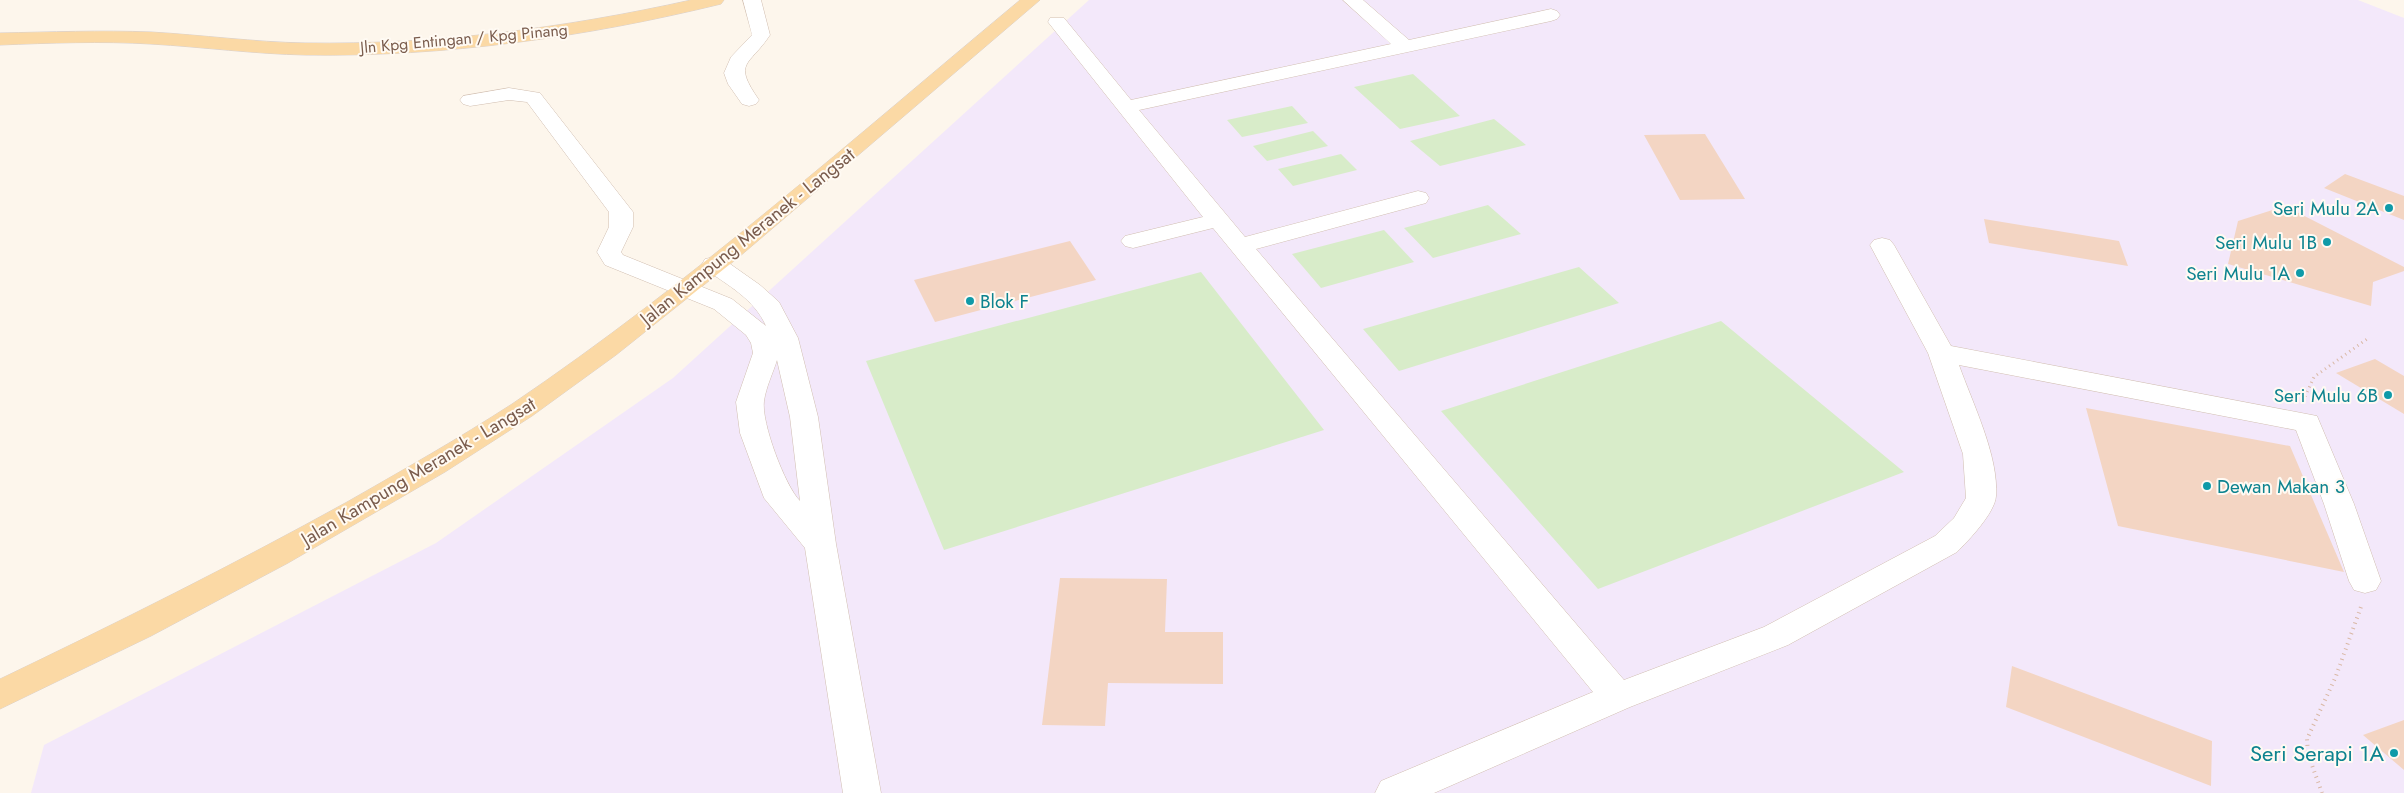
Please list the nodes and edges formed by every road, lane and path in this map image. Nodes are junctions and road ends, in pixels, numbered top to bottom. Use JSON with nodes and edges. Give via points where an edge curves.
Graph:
{"nodes":[{"id":1,"x":715,"y":0,"type":"edge"},
{"id":2,"x":752,"y":0,"type":"edge"},
{"id":3,"x":1031,"y":0,"type":"edge"},
{"id":4,"x":1352,"y":0,"type":"edge"},
{"id":5,"x":1551,"y":15,"type":"dead end"},
{"id":6,"x":1057,"y":22,"type":"dead end"},
{"id":7,"x":0,"y":39,"type":"edge"},
{"id":8,"x":1405,"y":46,"type":"junction"},
{"id":9,"x":470,"y":100,"type":"dead end"},
{"id":10,"x":749,"y":100,"type":"dead end"},
{"id":11,"x":1125,"y":106,"type":"junction"},
{"id":12,"x":1418,"y":198,"type":"dead end"},
{"id":13,"x":1218,"y":220,"type":"junction"},
{"id":14,"x":1133,"y":241,"type":"dead end"},
{"id":15,"x":1241,"y":246,"type":"junction"},
{"id":16,"x":1882,"y":246,"type":"dead end"},
{"id":17,"x":714,"y":264,"type":"junction"},
{"id":18,"x":688,"y":288,"type":"junction"},
{"id":19,"x":2367,"y":339,"type":"dead end"},
{"id":20,"x":1941,"y":353,"type":"junction"},
{"id":21,"x":791,"y":363,"type":"junction"},
{"id":22,"x":761,"y":369,"type":"junction"},
{"id":23,"x":2307,"y":423,"type":"junction"},
{"id":24,"x":820,"y":544,"type":"junction"},
{"id":25,"x":2365,"y":581,"type":"joint"},
{"id":26,"x":0,"y":696,"type":"edge"},
{"id":27,"x":1618,"y":697,"type":"junction"},
{"id":28,"x":1411,"y":790,"type":"edge"},
{"id":29,"x":862,"y":793,"type":"edge"},
{"id":30,"x":2322,"y":793,"type":"edge"}],
"edges":[{"from":1,"to":7,"type":"main road","name":"Jln Kpg Entingan / Kpg Pinang","via":[[598,25],[402,47],[286,48],[150,38]]},
{"from":2,"to":10,"type":"street","via":[[760,35],[738,61],[733,73],[734,80]]},
{"from":3,"to":17,"type":"main road","name":"Jalan Kampung Meranek - Langsat"},
{"from":4,"to":8,"type":"street"},
{"from":5,"to":8,"type":"street"},
{"from":6,"to":11,"type":"street"},
{"from":8,"to":11,"type":"street"},
{"from":9,"to":18,"type":"street","via":[[509,94],[533,97],[621,212],[620,227],[608,252],[610,256],[618,262]]},
{"from":11,"to":13,"type":"street"},
{"from":12,"to":15,"type":"street"},
{"from":13,"to":14,"type":"street"},
{"from":13,"to":15,"type":"street"},
{"from":15,"to":27,"type":"street"},
{"from":16,"to":20,"type":"street"},
{"from":17,"to":18,"type":"main road","name":"Jalan Kampung Meranek - Langsat"},
{"from":17,"to":21,"type":"street","via":[[770,307],[785,338]]},
{"from":18,"to":22,"type":"street","via":[[723,304],[756,330],[766,352]]},
{"from":18,"to":26,"type":"main road","name":"Jalan Kampung Meranek - Langsat","via":[[541,397],[434,466],[208,591]]},
{"from":19,"to":23,"type":"path","via":[[2314,377],[2300,407]]},
{"from":20,"to":23,"type":"street"},
{"from":20,"to":27,"type":"street","via":[[1978,454],[1981,498],[1964,526],[1946,544],[1776,636]]},
{"from":21,"to":22,"type":"street"},
{"from":21,"to":24,"type":"street","via":[[804,417]]},
{"from":22,"to":24,"type":"street","via":[[750,402],[754,433],[779,498]]},
{"from":23,"to":25,"type":"street"},
{"from":24,"to":29,"type":"street"},
{"from":25,"to":30,"type":"path","via":[[2363,602],[2336,676],[2307,739],[2308,754]]},
{"from":27,"to":28,"type":"street"}]}
